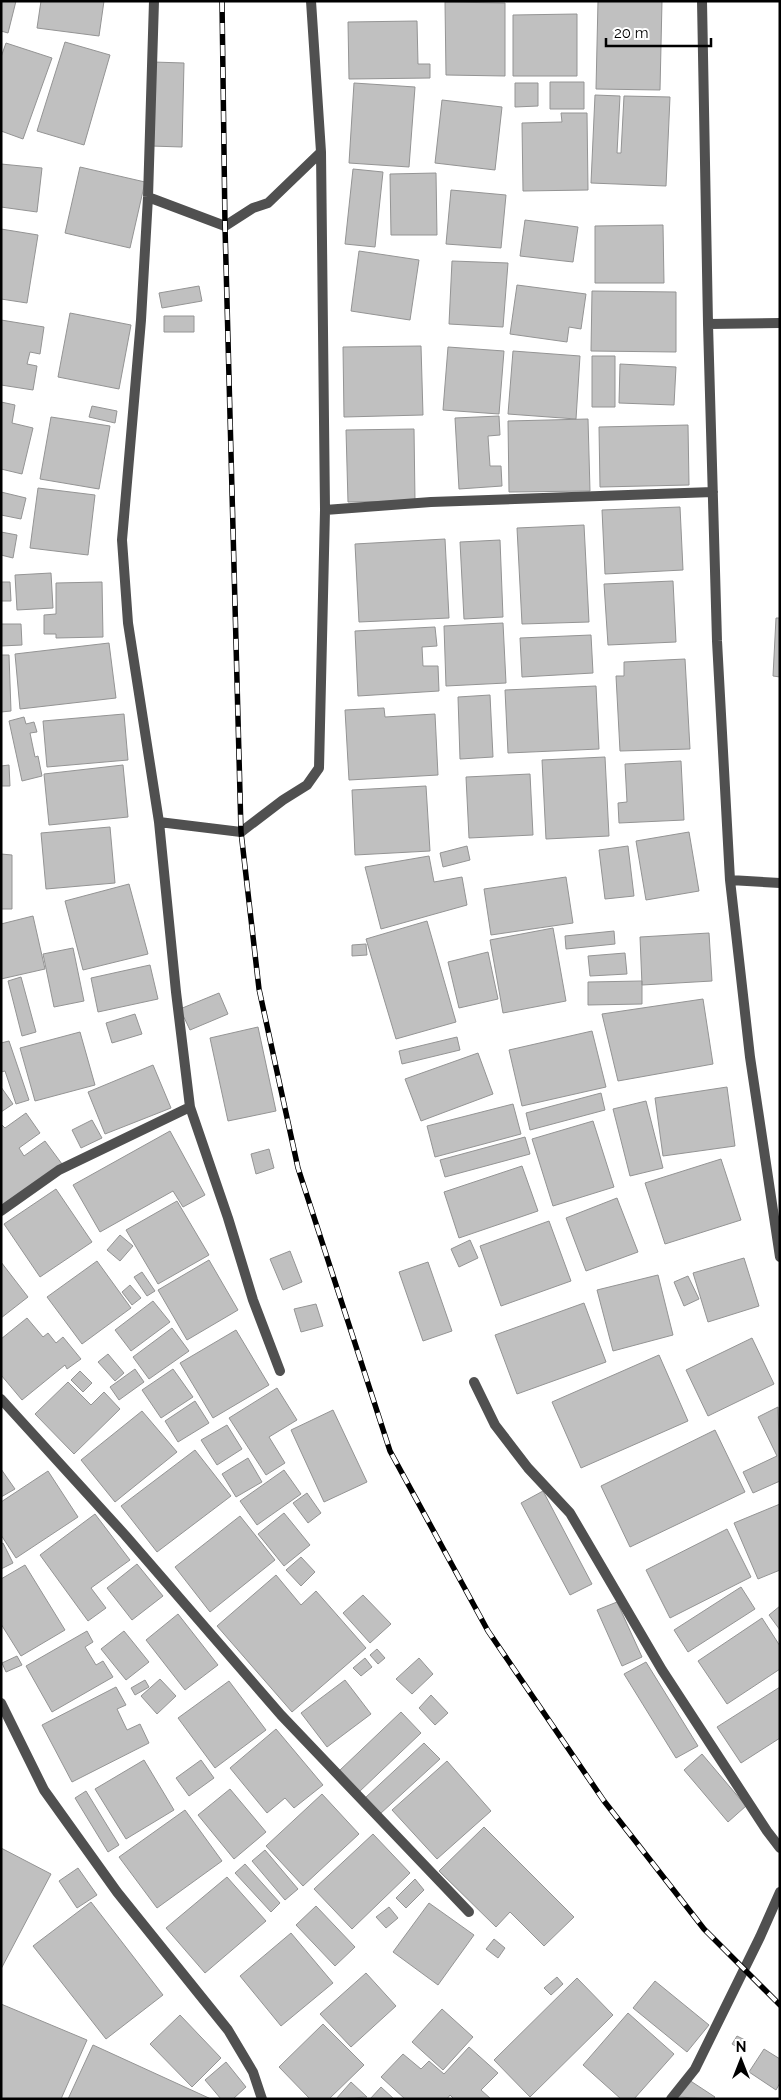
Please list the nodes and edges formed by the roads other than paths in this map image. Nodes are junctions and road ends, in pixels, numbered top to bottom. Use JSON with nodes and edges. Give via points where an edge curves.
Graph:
{"nodes":[{"id":1,"x":154,"y":1,"type":"edge"},
{"id":2,"x":311,"y":1,"type":"edge"},
{"id":3,"x":702,"y":1,"type":"edge"},
{"id":4,"x":321,"y":152,"type":"junction"},
{"id":5,"x":148,"y":197,"type":"junction"},
{"id":6,"x":708,"y":324,"type":"junction"},
{"id":7,"x":780,"y":324,"type":"edge"},
{"id":8,"x":713,"y":492,"type":"junction"},
{"id":9,"x":325,"y":510,"type":"junction"},
{"id":10,"x":159,"y":822,"type":"junction"},
{"id":11,"x":730,"y":880,"type":"junction"},
{"id":12,"x":780,"y":883,"type":"edge"},
{"id":13,"x":190,"y":1107,"type":"junction"},
{"id":14,"x":1,"y":1211,"type":"edge"},
{"id":15,"x":780,"y":1258,"type":"edge"},
{"id":16,"x":280,"y":1370,"type":"dead end"},
{"id":17,"x":474,"y":1382,"type":"dead end"},
{"id":18,"x":1,"y":1399,"type":"edge"},
{"id":19,"x":1,"y":1703,"type":"edge"},
{"id":20,"x":780,"y":1848,"type":"edge"},
{"id":21,"x":780,"y":1892,"type":"edge"},
{"id":22,"x":469,"y":1912,"type":"dead end"},
{"id":23,"x":262,"y":2099,"type":"edge"},
{"id":24,"x":671,"y":2099,"type":"edge"}],
"edges":[{"from":1,"to":5,"type":"street"},
{"from":2,"to":4,"type":"street"},
{"from":3,"to":6,"type":"street"},
{"from":4,"to":5,"type":"street","via":[[268,204],[254,208],[225,226]]},
{"from":4,"to":9,"type":"street"},
{"from":5,"to":10,"type":"street","via":[[122,540],[128,623]]},
{"from":6,"to":7,"type":"street"},
{"from":6,"to":8,"type":"street"},
{"from":8,"to":9,"type":"street","via":[[441,502]]},
{"from":8,"to":11,"type":"street","via":[[717,641]]},
{"from":9,"to":10,"type":"street","via":[[319,768],[307,785],[241,832]]},
{"from":10,"to":13,"type":"street"},
{"from":11,"to":12,"type":"street"},
{"from":11,"to":15,"type":"street","via":[[750,1057]]},
{"from":13,"to":14,"type":"street","via":[[59,1170]]},
{"from":13,"to":16,"type":"street"},
{"from":17,"to":20,"type":"street","via":[[495,1425],[528,1468],[570,1513],[662,1670]]},
{"from":18,"to":22,"type":"street","via":[[125,1535],[281,1715]]},
{"from":19,"to":23,"type":"street","via":[[44,1790],[117,1892],[228,2030],[254,2072]]},
{"from":21,"to":24,"type":"street","via":[[695,2069]]}]}
